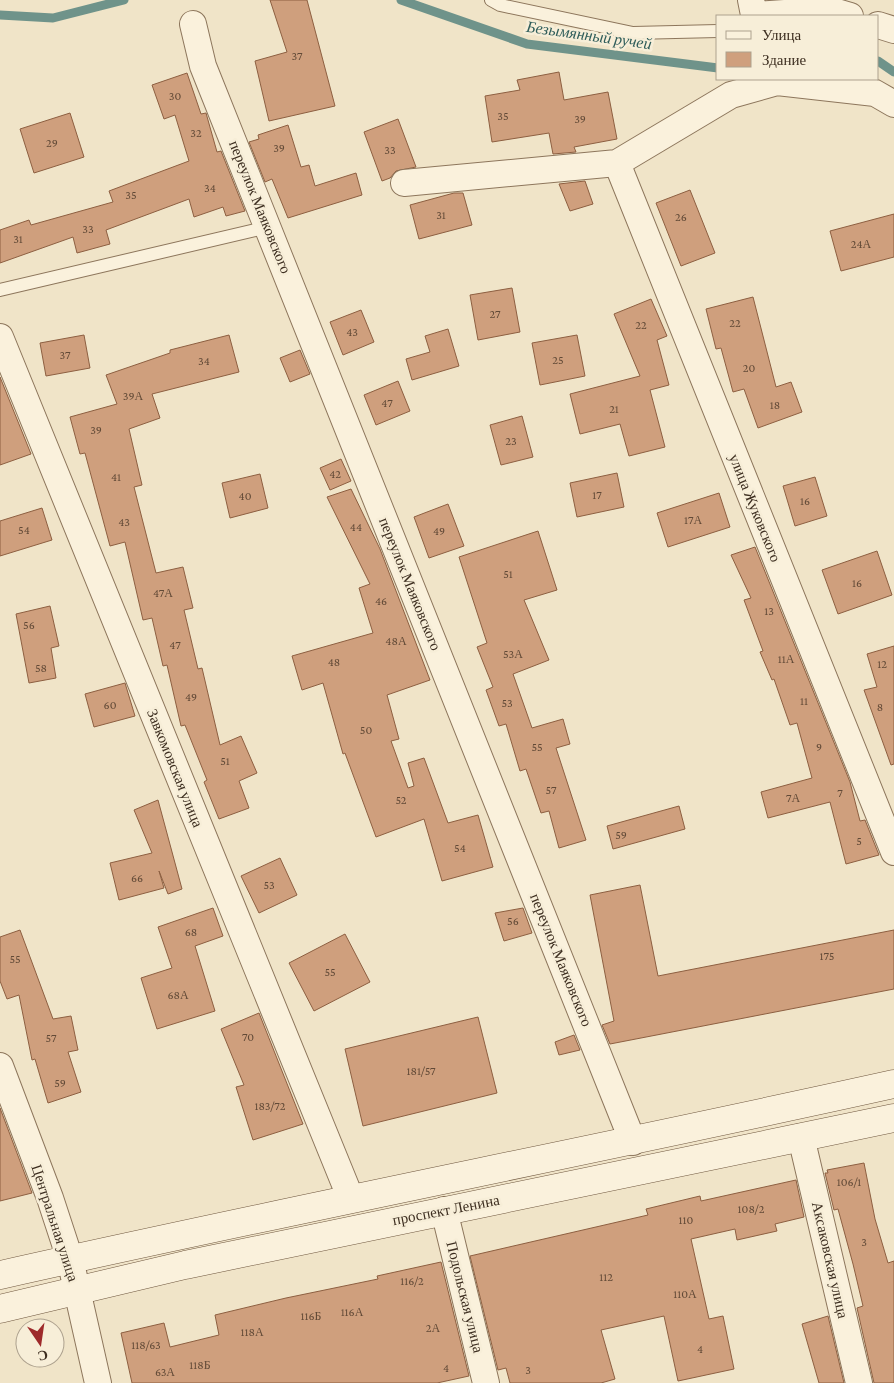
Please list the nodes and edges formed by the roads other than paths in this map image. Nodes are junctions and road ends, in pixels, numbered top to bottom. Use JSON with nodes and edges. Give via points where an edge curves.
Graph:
{"nodes":[{"id":1,"x":492,"y":0,"type":"edge"},
{"id":2,"x":752,"y":10,"type":"edge"},
{"id":3,"x":847,"y":15,"type":"edge"},
{"id":4,"x":193,"y":24,"type":"dead end"},
{"id":5,"x":879,"y":25,"type":"edge"},
{"id":6,"x":894,"y":30,"type":"edge"},
{"id":7,"x":716,"y":31,"type":"edge"},
{"id":8,"x":894,"y":104,"type":"edge"},
{"id":9,"x":616,"y":163,"type":"junction"},
{"id":10,"x":404,"y":183,"type":"dead end"},
{"id":11,"x":268,"y":227,"type":"junction"},
{"id":12,"x":0,"y":290,"type":"edge"},
{"id":13,"x":0,"y":337,"type":"edge"},
{"id":14,"x":894,"y":852,"type":"edge"},
{"id":15,"x":0,"y":1066,"type":"edge"},
{"id":16,"x":894,"y":1084,"type":"edge"},
{"id":17,"x":894,"y":1118,"type":"edge"},
{"id":18,"x":800,"y":1137,"type":"junction"},
{"id":19,"x":633,"y":1142,"type":"junction"},
{"id":20,"x":351,"y":1200,"type":"junction"},
{"id":21,"x":444,"y":1210,"type":"junction"},
{"id":22,"x":70,"y":1259,"type":"junction"},
{"id":23,"x":0,"y":1275,"type":"edge"},
{"id":24,"x":77,"y":1291,"type":"junction"},
{"id":25,"x":0,"y":1309,"type":"edge"},
{"id":26,"x":98,"y":1383,"type":"edge"},
{"id":27,"x":486,"y":1383,"type":"edge"},
{"id":28,"x":859,"y":1383,"type":"edge"}],
"edges":[{"from":1,"to":7,"type":"lane","via":[[500,5],[632,33]]},
{"from":2,"to":3,"type":"street","via":[[830,10]]},
{"from":4,"to":11,"type":"street","name":"переулок Маяковского","via":[[203,66]]},
{"from":5,"to":6,"type":"street"},
{"from":8,"to":9,"type":"street","via":[[875,94],[777,82],[731,95]]},
{"from":9,"to":10,"type":"street"},
{"from":9,"to":14,"type":"street","name":"улица Жуковского"},
{"from":11,"to":12,"type":"lane"},
{"from":11,"to":19,"type":"street","name":"переулок Маяковского"},
{"from":13,"to":20,"type":"street","name":"Завкомовская улица"},
{"from":15,"to":22,"type":"street","name":"Центральная улица"},
{"from":16,"to":19,"type":"main road","name":"проспект Ленина"},
{"from":17,"to":18,"type":"main road","name":"проспект Ленина"},
{"from":18,"to":21,"type":"main road","name":"проспект Ленина"},
{"from":18,"to":28,"type":"street","name":"Аксаковская улица"},
{"from":19,"to":20,"type":"main road","name":"проспект Ленина"},
{"from":20,"to":22,"type":"main road","name":"проспект Ленина"},
{"from":21,"to":24,"type":"main road","name":"проспект Ленина"},
{"from":21,"to":27,"type":"street","name":"Подольская улица"},
{"from":22,"to":23,"type":"main road","name":"проспект Ленина"},
{"from":22,"to":24,"type":"street","name":"Центральная улица"},
{"from":24,"to":25,"type":"main road","name":"проспект Ленина"},
{"from":24,"to":26,"type":"street","name":"Центральная улица"}]}
